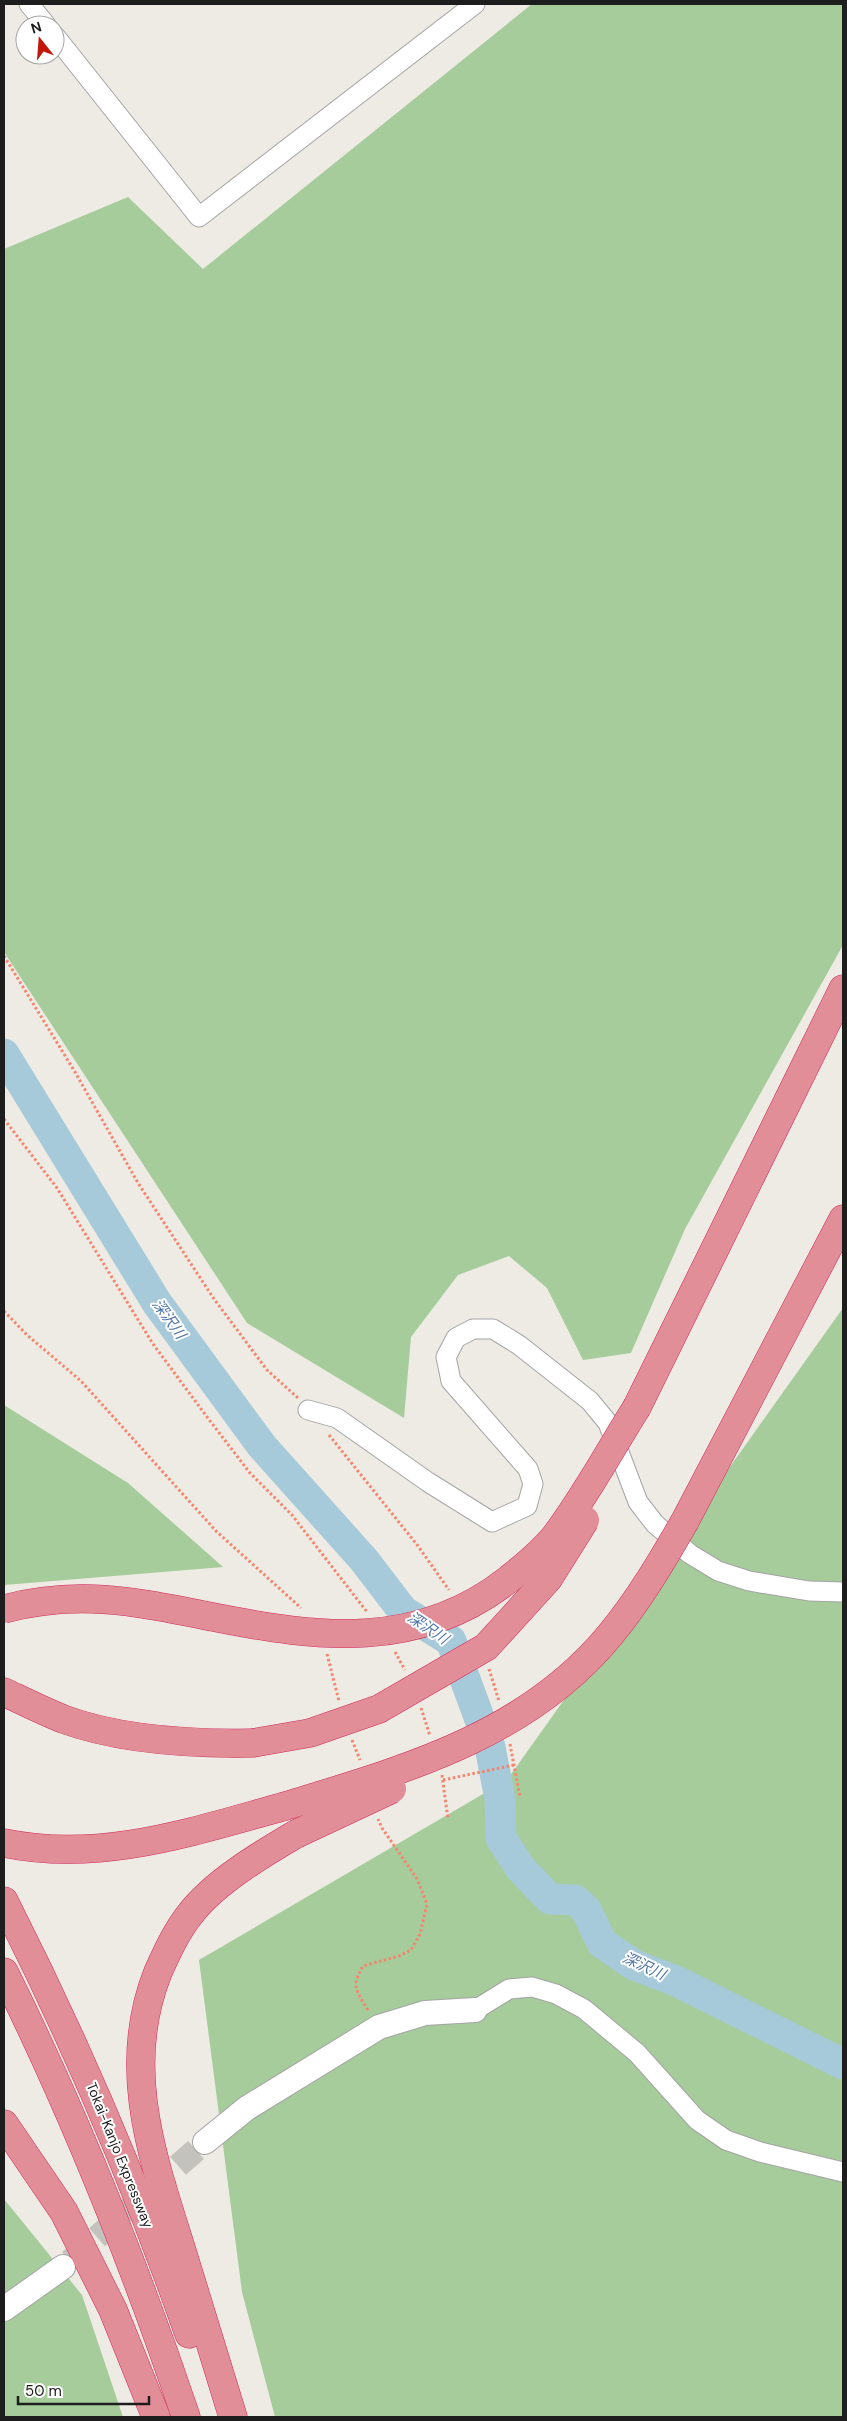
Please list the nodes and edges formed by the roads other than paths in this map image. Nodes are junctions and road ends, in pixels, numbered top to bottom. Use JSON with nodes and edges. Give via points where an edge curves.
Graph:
{"nodes":[{"id":1,"x":29,"y":4,"type":"edge"},
{"id":2,"x":475,"y":4,"type":"edge"},
{"id":3,"x":38,"y":15,"type":"edge"},
{"id":4,"x":65,"y":48,"type":"edge"},
{"id":5,"x":843,"y":989,"type":"edge"},
{"id":6,"x":843,"y":1207,"type":"edge"},
{"id":7,"x":843,"y":1219,"type":"edge"},
{"id":8,"x":779,"y":1341,"type":"junction"},
{"id":9,"x":637,"y":1407,"type":"junction"},
{"id":10,"x":308,"y":1410,"type":"road end"},
{"id":11,"x":843,"y":1592,"type":"edge"},
{"id":12,"x":4,"y":1609,"type":"edge"},
{"id":13,"x":4,"y":1692,"type":"edge"},
{"id":14,"x":501,"y":1724,"type":"junction"},
{"id":15,"x":10,"y":1844,"type":"edge"},
{"id":16,"x":4,"y":1901,"type":"edge"},
{"id":17,"x":4,"y":1972,"type":"edge"},
{"id":18,"x":475,"y":2010,"type":"joint"},
{"id":19,"x":4,"y":2124,"type":"edge"},
{"id":20,"x":205,"y":2142,"type":"tunnel mouth"},
{"id":21,"x":843,"y":2172,"type":"edge"},
{"id":22,"x":63,"y":2267,"type":"tunnel mouth"},
{"id":23,"x":4,"y":2309,"type":"edge"},
{"id":24,"x":156,"y":2417,"type":"edge"},
{"id":25,"x":186,"y":2417,"type":"edge"},
{"id":26,"x":217,"y":2417,"type":"edge"},
{"id":27,"x":233,"y":2417,"type":"edge"}],
"edges":[{"from":1,"to":3,"type":"street"},
{"from":2,"to":4,"type":"street","via":[[199,216]]},
{"from":5,"to":9,"type":"highway"},
{"from":6,"to":8,"type":"highway"},
{"from":7,"to":8,"type":"highway"},
{"from":8,"to":14,"type":"highway","bridge":true,"via":[[647,1586],[609,1636],[573,1672],[537,1702]]},
{"from":9,"to":12,"type":"highway","bridge":true,"via":[[555,1536],[527,1565],[492,1592],[454,1612],[421,1624],[351,1635],[317,1634],[276,1630],[114,1600],[73,1597],[35,1601]]},
{"from":9,"to":13,"type":"highway","bridge":true,"via":[[580,1531],[548,1579],[486,1647],[379,1709],[310,1734],[253,1743],[199,1743],[156,1739],[64,1719]]},
{"from":10,"to":11,"type":"street","via":[[337,1418],[492,1522],[527,1506],[533,1484],[528,1469],[451,1381],[446,1358],[456,1338],[473,1329],[493,1329],[520,1345],[590,1401],[608,1423],[638,1502],[655,1524],[690,1554],[718,1571],[749,1581],[809,1591]]},
{"from":14,"to":15,"type":"highway","bridge":true,"via":[[456,1749],[400,1771],[157,1841],[106,1848],[63,1849]]},
{"from":14,"to":27,"type":"highway","bridge":true,"via":[[457,1757],[296,1834],[257,1857],[220,1885],[191,1912],[168,1949],[149,1995],[140,2043],[142,2098],[150,2147]]},
{"from":16,"to":26,"type":"highway","name":"Tokai-Kanjo Expressway","via":[[109,2124],[177,2301]]},
{"from":17,"to":25,"type":"highway","via":[[59,2090],[105,2202]]},
{"from":18,"to":20,"type":"street","via":[[425,2013],[379,2028],[247,2108]]},
{"from":18,"to":21,"type":"street","via":[[509,1989],[532,1987],[556,1994],[584,2009],[637,2052],[697,2120],[726,2140],[760,2152]]},
{"from":19,"to":24,"type":"highway","via":[[64,2212],[113,2310]]},
{"from":22,"to":23,"type":"street"}]}
